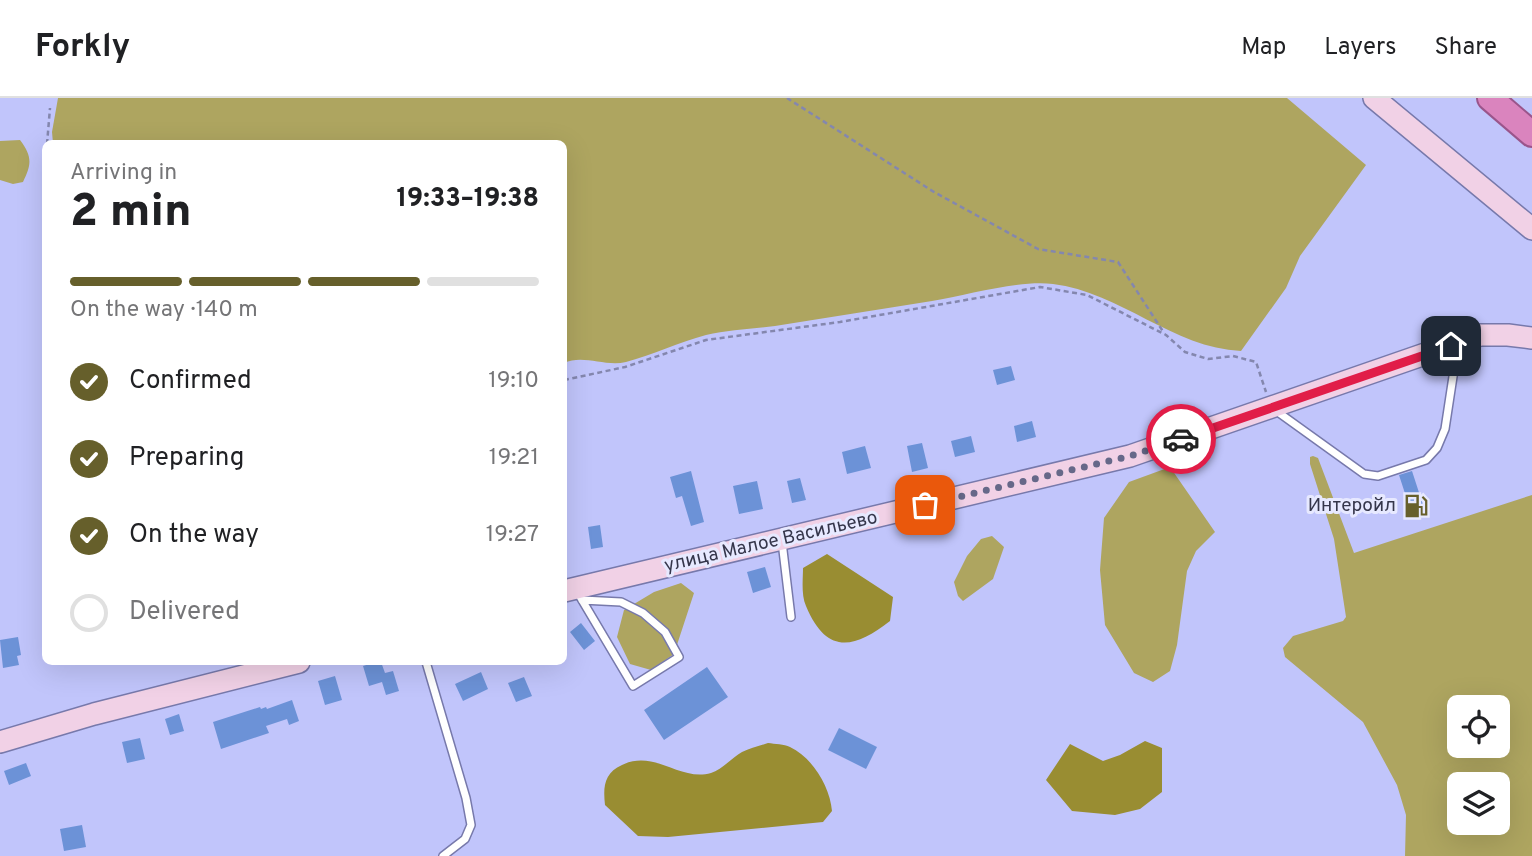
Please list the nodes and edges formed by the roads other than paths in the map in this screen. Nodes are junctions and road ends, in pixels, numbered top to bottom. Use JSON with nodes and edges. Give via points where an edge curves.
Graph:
{"nodes":[{"id":1,"x":1374,"y":98,"type":"edge"},
{"id":2,"x":1490,"y":98,"type":"edge"},
{"id":3,"x":1532,"y":134,"type":"edge"},
{"id":4,"x":1532,"y":229,"type":"edge"},
{"id":5,"x":1532,"y":338,"type":"edge"},
{"id":6,"x":1451,"y":346,"type":"junction"},
{"id":7,"x":1532,"y":350,"type":"edge"},
{"id":8,"x":1272,"y":408,"type":"junction"},
{"id":9,"x":782,"y":540,"type":"junction"},
{"id":10,"x":574,"y":593,"type":"edge"},
{"id":11,"x":791,"y":617,"type":"dead end"},
{"id":12,"x":287,"y":665,"type":"edge"},
{"id":13,"x":427,"y":665,"type":"edge"},
{"id":14,"x":0,"y":741,"type":"edge"},
{"id":15,"x":443,"y":856,"type":"edge"}],
"edges":[{"from":1,"to":4,"type":"main road"},
{"from":2,"to":3,"type":"highway"},
{"from":5,"to":6,"type":"main road","name":"улица Малое Васильево","via":[[1480,335]]},
{"from":6,"to":7,"type":"main road","via":[[1504,344]]},
{"from":6,"to":8,"type":"main road","name":"улица Малое Васильево"},
{"from":6,"to":8,"type":"lane","via":[[1454,370],[1445,429],[1426,460],[1378,476],[1364,474]]},
{"from":8,"to":9,"type":"main road","name":"улица Малое Васильево","via":[[1130,456]]},
{"from":9,"to":10,"type":"main road","name":"улица Малое Васильево"},
{"from":9,"to":11,"type":"lane"},
{"from":10,"to":10,"type":"lane","via":[[633,686],[679,657],[665,632],[643,613],[621,602]]},
{"from":12,"to":14,"type":"main road"},
{"from":13,"to":15,"type":"lane","via":[[471,825],[464,839]]}]}
